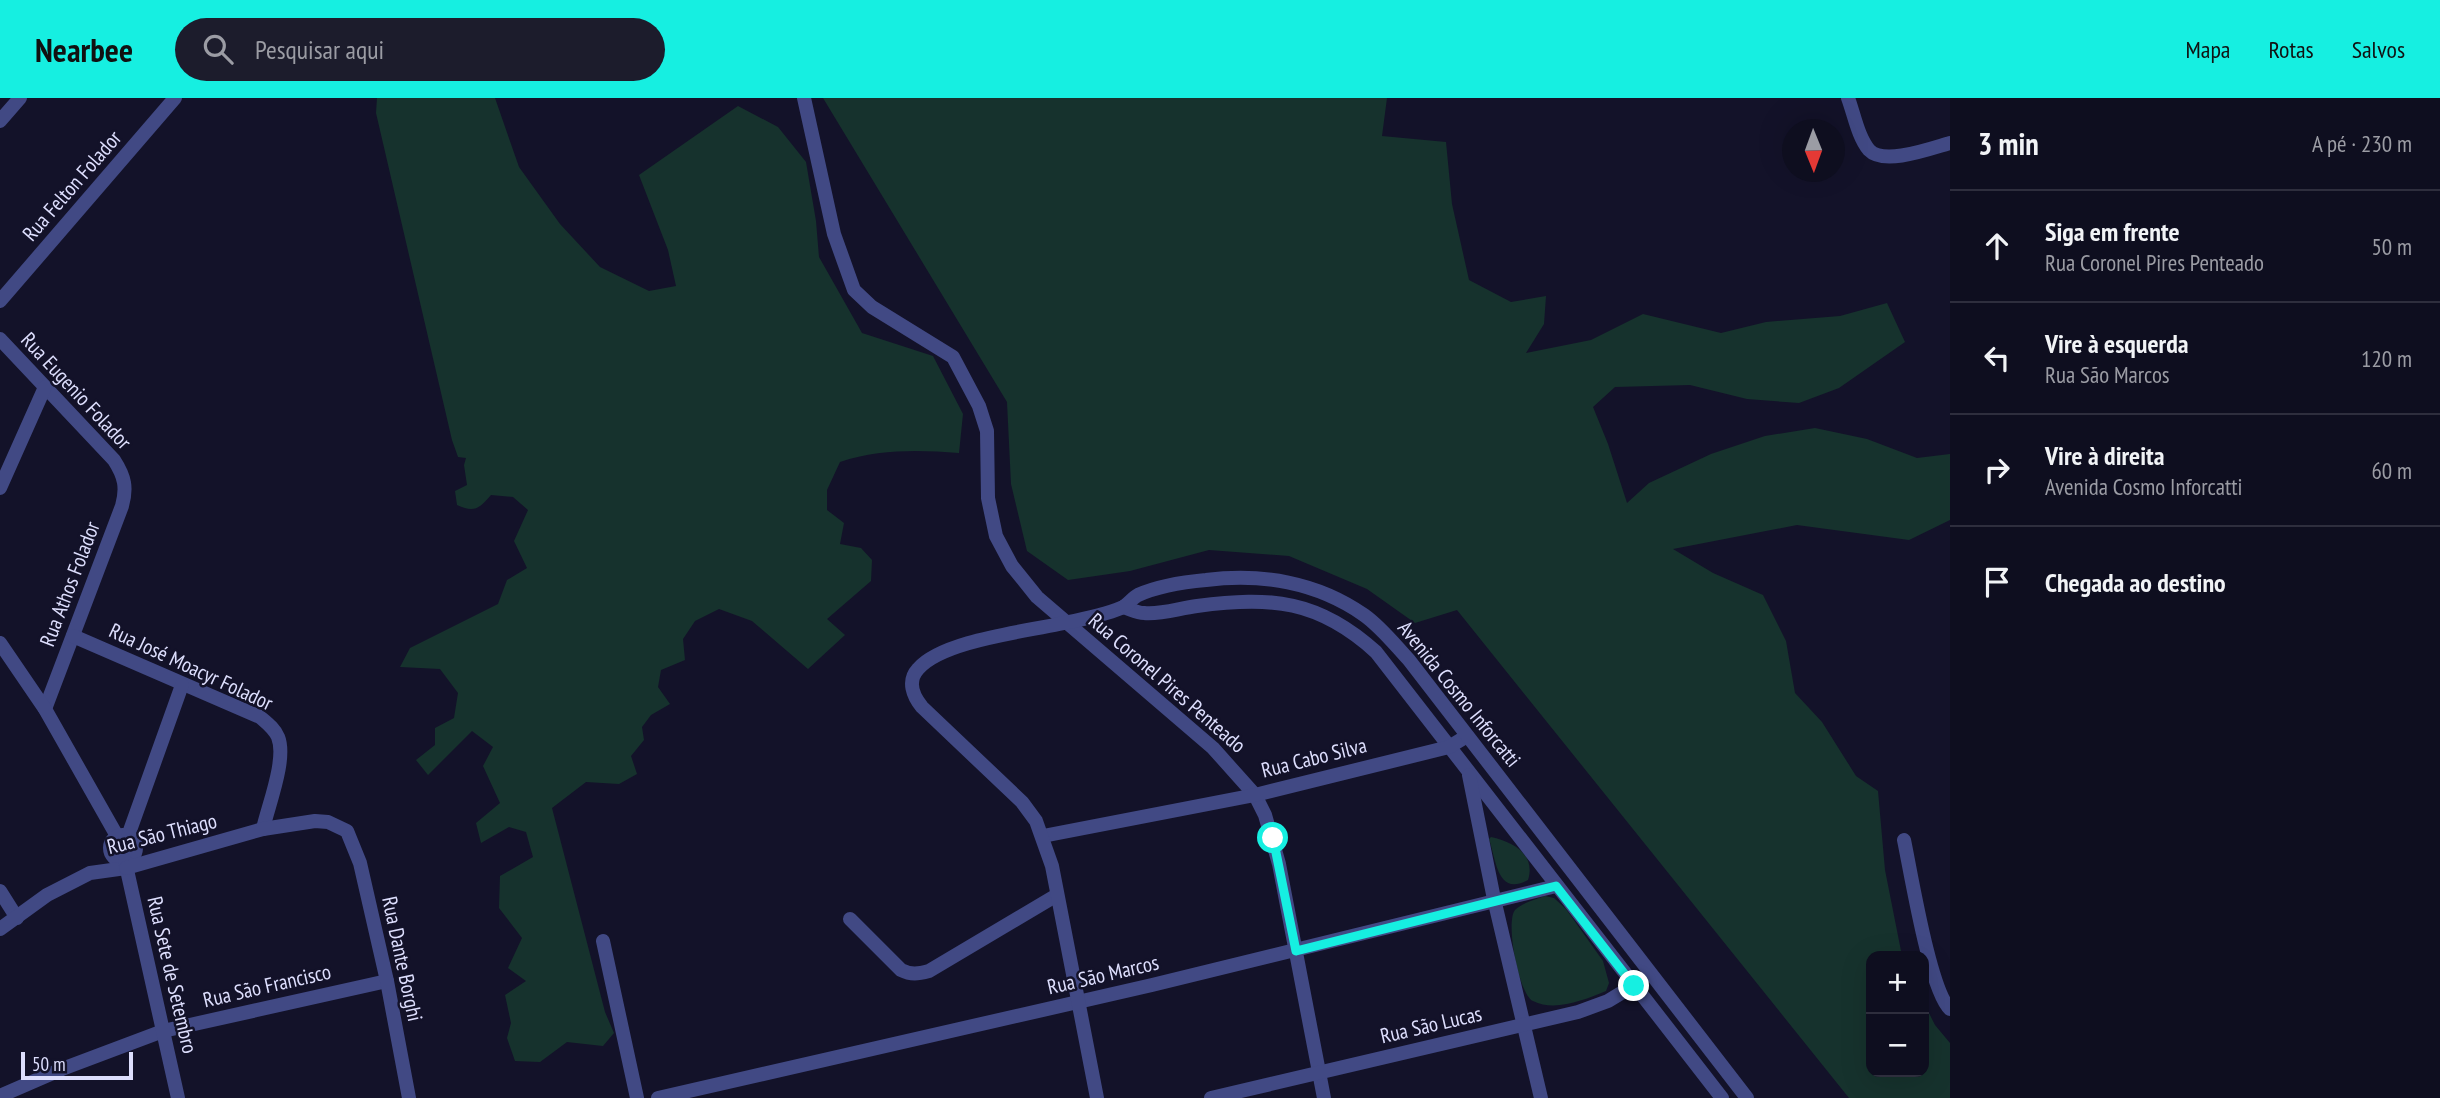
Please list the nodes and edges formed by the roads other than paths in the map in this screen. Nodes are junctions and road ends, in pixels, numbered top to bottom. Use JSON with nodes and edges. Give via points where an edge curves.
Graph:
{"nodes":[{"id":1,"x":20,"y":98,"type":"edge"},
{"id":2,"x":175,"y":98,"type":"edge"},
{"id":3,"x":804,"y":98,"type":"edge"},
{"id":4,"x":1848,"y":98,"type":"edge"},
{"id":5,"x":0,"y":121,"type":"edge"},
{"id":6,"x":1950,"y":143,"type":"edge"},
{"id":7,"x":0,"y":301,"type":"edge"},
{"id":8,"x":0,"y":339,"type":"edge"},
{"id":9,"x":45,"y":387,"type":"junction"},
{"id":10,"x":121,"y":472,"type":"joint"},
{"id":11,"x":0,"y":488,"type":"edge"},
{"id":12,"x":1123,"y":607,"type":"junction"},
{"id":13,"x":1067,"y":623,"type":"junction"},
{"id":14,"x":73,"y":636,"type":"junction"},
{"id":15,"x":0,"y":643,"type":"edge"},
{"id":16,"x":182,"y":685,"type":"junction"},
{"id":17,"x":45,"y":709,"type":"junction"},
{"id":18,"x":1468,"y":736,"type":"junction"},
{"id":19,"x":1449,"y":747,"type":"junction"},
{"id":20,"x":1468,"y":771,"type":"junction"},
{"id":21,"x":1255,"y":795,"type":"junction"},
{"id":22,"x":264,"y":829,"type":"junction"},
{"id":23,"x":347,"y":831,"type":"joint"},
{"id":24,"x":123,"y":836,"type":"junction"},
{"id":25,"x":1043,"y":836,"type":"junction"},
{"id":26,"x":1904,"y":840,"type":"dead end"},
{"id":27,"x":125,"y":865,"type":"junction"},
{"id":28,"x":1556,"y":886,"type":"junction"},
{"id":29,"x":0,"y":891,"type":"edge"},
{"id":30,"x":1057,"y":895,"type":"junction"},
{"id":31,"x":1494,"y":900,"type":"junction"},
{"id":32,"x":17,"y":918,"type":"junction"},
{"id":33,"x":850,"y":919,"type":"dead end"},
{"id":34,"x":0,"y":929,"type":"edge"},
{"id":35,"x":603,"y":941,"type":"dead end"},
{"id":36,"x":1296,"y":951,"type":"junction"},
{"id":37,"x":1652,"y":974,"type":"junction"},
{"id":38,"x":387,"y":981,"type":"junction"},
{"id":39,"x":1634,"y":986,"type":"junction"},
{"id":40,"x":1078,"y":1002,"type":"junction"},
{"id":41,"x":1950,"y":1009,"type":"edge"},
{"id":42,"x":1523,"y":1025,"type":"junction"},
{"id":43,"x":163,"y":1031,"type":"junction"},
{"id":44,"x":1318,"y":1072,"type":"junction"},
{"id":45,"x":0,"y":1096,"type":"edge"},
{"id":46,"x":178,"y":1098,"type":"edge"},
{"id":47,"x":409,"y":1098,"type":"edge"},
{"id":48,"x":637,"y":1098,"type":"edge"},
{"id":49,"x":658,"y":1098,"type":"edge"},
{"id":50,"x":1097,"y":1098,"type":"edge"},
{"id":51,"x":1211,"y":1098,"type":"edge"},
{"id":52,"x":1324,"y":1098,"type":"edge"},
{"id":53,"x":1541,"y":1098,"type":"edge"},
{"id":54,"x":1722,"y":1098,"type":"edge"},
{"id":55,"x":1746,"y":1098,"type":"edge"}],
"edges":[{"from":1,"to":5,"type":"street"},
{"from":2,"to":7,"type":"street","name":"Rua Felton Folador"},
{"from":3,"to":13,"type":"street","name":"Rua Coronel Pires Penteado","via":[[834,234],[854,290],[872,307],[953,358],[987,431],[988,498],[996,536],[1012,566]]},
{"from":4,"to":6,"type":"street","via":[[1868,149],[1881,156]]},
{"from":8,"to":9,"type":"street","name":"Rua Eugenio Folador"},
{"from":9,"to":10,"type":"street","name":"Rua Eugenio Folador"},
{"from":9,"to":11,"type":"street"},
{"from":10,"to":14,"type":"street","name":"Rua Athos Folador","via":[[126,492],[122,506]]},
{"from":12,"to":13,"type":"street"},
{"from":12,"to":18,"type":"street","name":"Avenida Cosmo Inforcatti","via":[[1137,595],[1185,582],[1275,579],[1305,587],[1364,615],[1380,629]]},
{"from":12,"to":19,"type":"street","name":"Avenida Cosmo Inforcatti","via":[[1144,614],[1258,600],[1288,603],[1325,617],[1356,634],[1376,652]]},
{"from":13,"to":21,"type":"street","name":"Rua Coronel Pires Penteado","via":[[1213,748]]},
{"from":13,"to":25,"type":"street","via":[[956,647],[925,663],[913,678],[913,692],[922,707],[1022,803]]},
{"from":14,"to":16,"type":"street","name":"Rua José Moacyr Folador"},
{"from":14,"to":17,"type":"street","name":"Rua Athos Folador"},
{"from":15,"to":17,"type":"street"},
{"from":16,"to":22,"type":"street","name":"Rua José Moacyr Folador","via":[[260,717],[277,736],[279,757]]},
{"from":16,"to":24,"type":"street"},
{"from":17,"to":24,"type":"street"},
{"from":18,"to":19,"type":"street","name":"Rua Cabo Silva"},
{"from":18,"to":37,"type":"street","name":"Avenida Cosmo Inforcatti"},
{"from":19,"to":20,"type":"street","name":"Avenida Cosmo Inforcatti"},
{"from":19,"to":21,"type":"street","name":"Rua Cabo Silva"},
{"from":20,"to":28,"type":"street","name":"Avenida Cosmo Inforcatti"},
{"from":20,"to":31,"type":"street"},
{"from":21,"to":25,"type":"street","name":"Rua Cabo Silva"},
{"from":21,"to":36,"type":"street","name":"Rua Coronel Pires Penteado","via":[[1273,838]]},
{"from":22,"to":23,"type":"street","name":"Rua São Thiago","via":[[315,821]]},
{"from":22,"to":27,"type":"street","name":"Rua São Thiago"},
{"from":23,"to":38,"type":"street","name":"Rua Dante Borghi","via":[[360,863]]},
{"from":24,"to":27,"type":"street","via":[[136,844]]},
{"from":24,"to":27,"type":"street","via":[[113,840],[110,852]]},
{"from":25,"to":30,"type":"street"},
{"from":26,"to":41,"type":"street","via":[[1935,982]]},
{"from":27,"to":32,"type":"street","name":"Rua São Thiago","via":[[90,873],[47,895]]},
{"from":27,"to":43,"type":"street","name":"Rua Sete de Setembro"},
{"from":28,"to":31,"type":"street","name":"Rua São Marcos"},
{"from":28,"to":39,"type":"street","name":"Avenida Cosmo Inforcatti"},
{"from":29,"to":32,"type":"street"},
{"from":30,"to":33,"type":"street","via":[[919,974],[901,970]]},
{"from":30,"to":40,"type":"street"},
{"from":31,"to":36,"type":"street","name":"Rua São Marcos"},
{"from":31,"to":42,"type":"street"},
{"from":32,"to":34,"type":"street","name":"Rua São Thiago"},
{"from":35,"to":48,"type":"street"},
{"from":36,"to":40,"type":"street","name":"Rua São Marcos"},
{"from":36,"to":44,"type":"street","name":"Rua Coronel Pires Penteado"},
{"from":37,"to":39,"type":"street","name":"Rua São Lucas"},
{"from":37,"to":55,"type":"street","name":"Avenida Cosmo Inforcatti"},
{"from":38,"to":43,"type":"street","name":"Rua São Francisco"},
{"from":38,"to":47,"type":"street","name":"Rua Dante Borghi"},
{"from":39,"to":42,"type":"street","name":"Rua São Lucas","via":[[1578,1012]]},
{"from":39,"to":54,"type":"street","name":"Avenida Cosmo Inforcatti"},
{"from":40,"to":49,"type":"street","name":"Rua São Marcos"},
{"from":40,"to":50,"type":"street"},
{"from":42,"to":44,"type":"street","name":"Rua São Lucas"},
{"from":42,"to":53,"type":"street"},
{"from":43,"to":45,"type":"street","name":"Rua São Francisco"},
{"from":43,"to":46,"type":"street","name":"Rua Sete de Setembro"},
{"from":44,"to":51,"type":"street","name":"Rua São Lucas"},
{"from":44,"to":52,"type":"street","name":"Rua Coronel Pires Penteado"}]}
